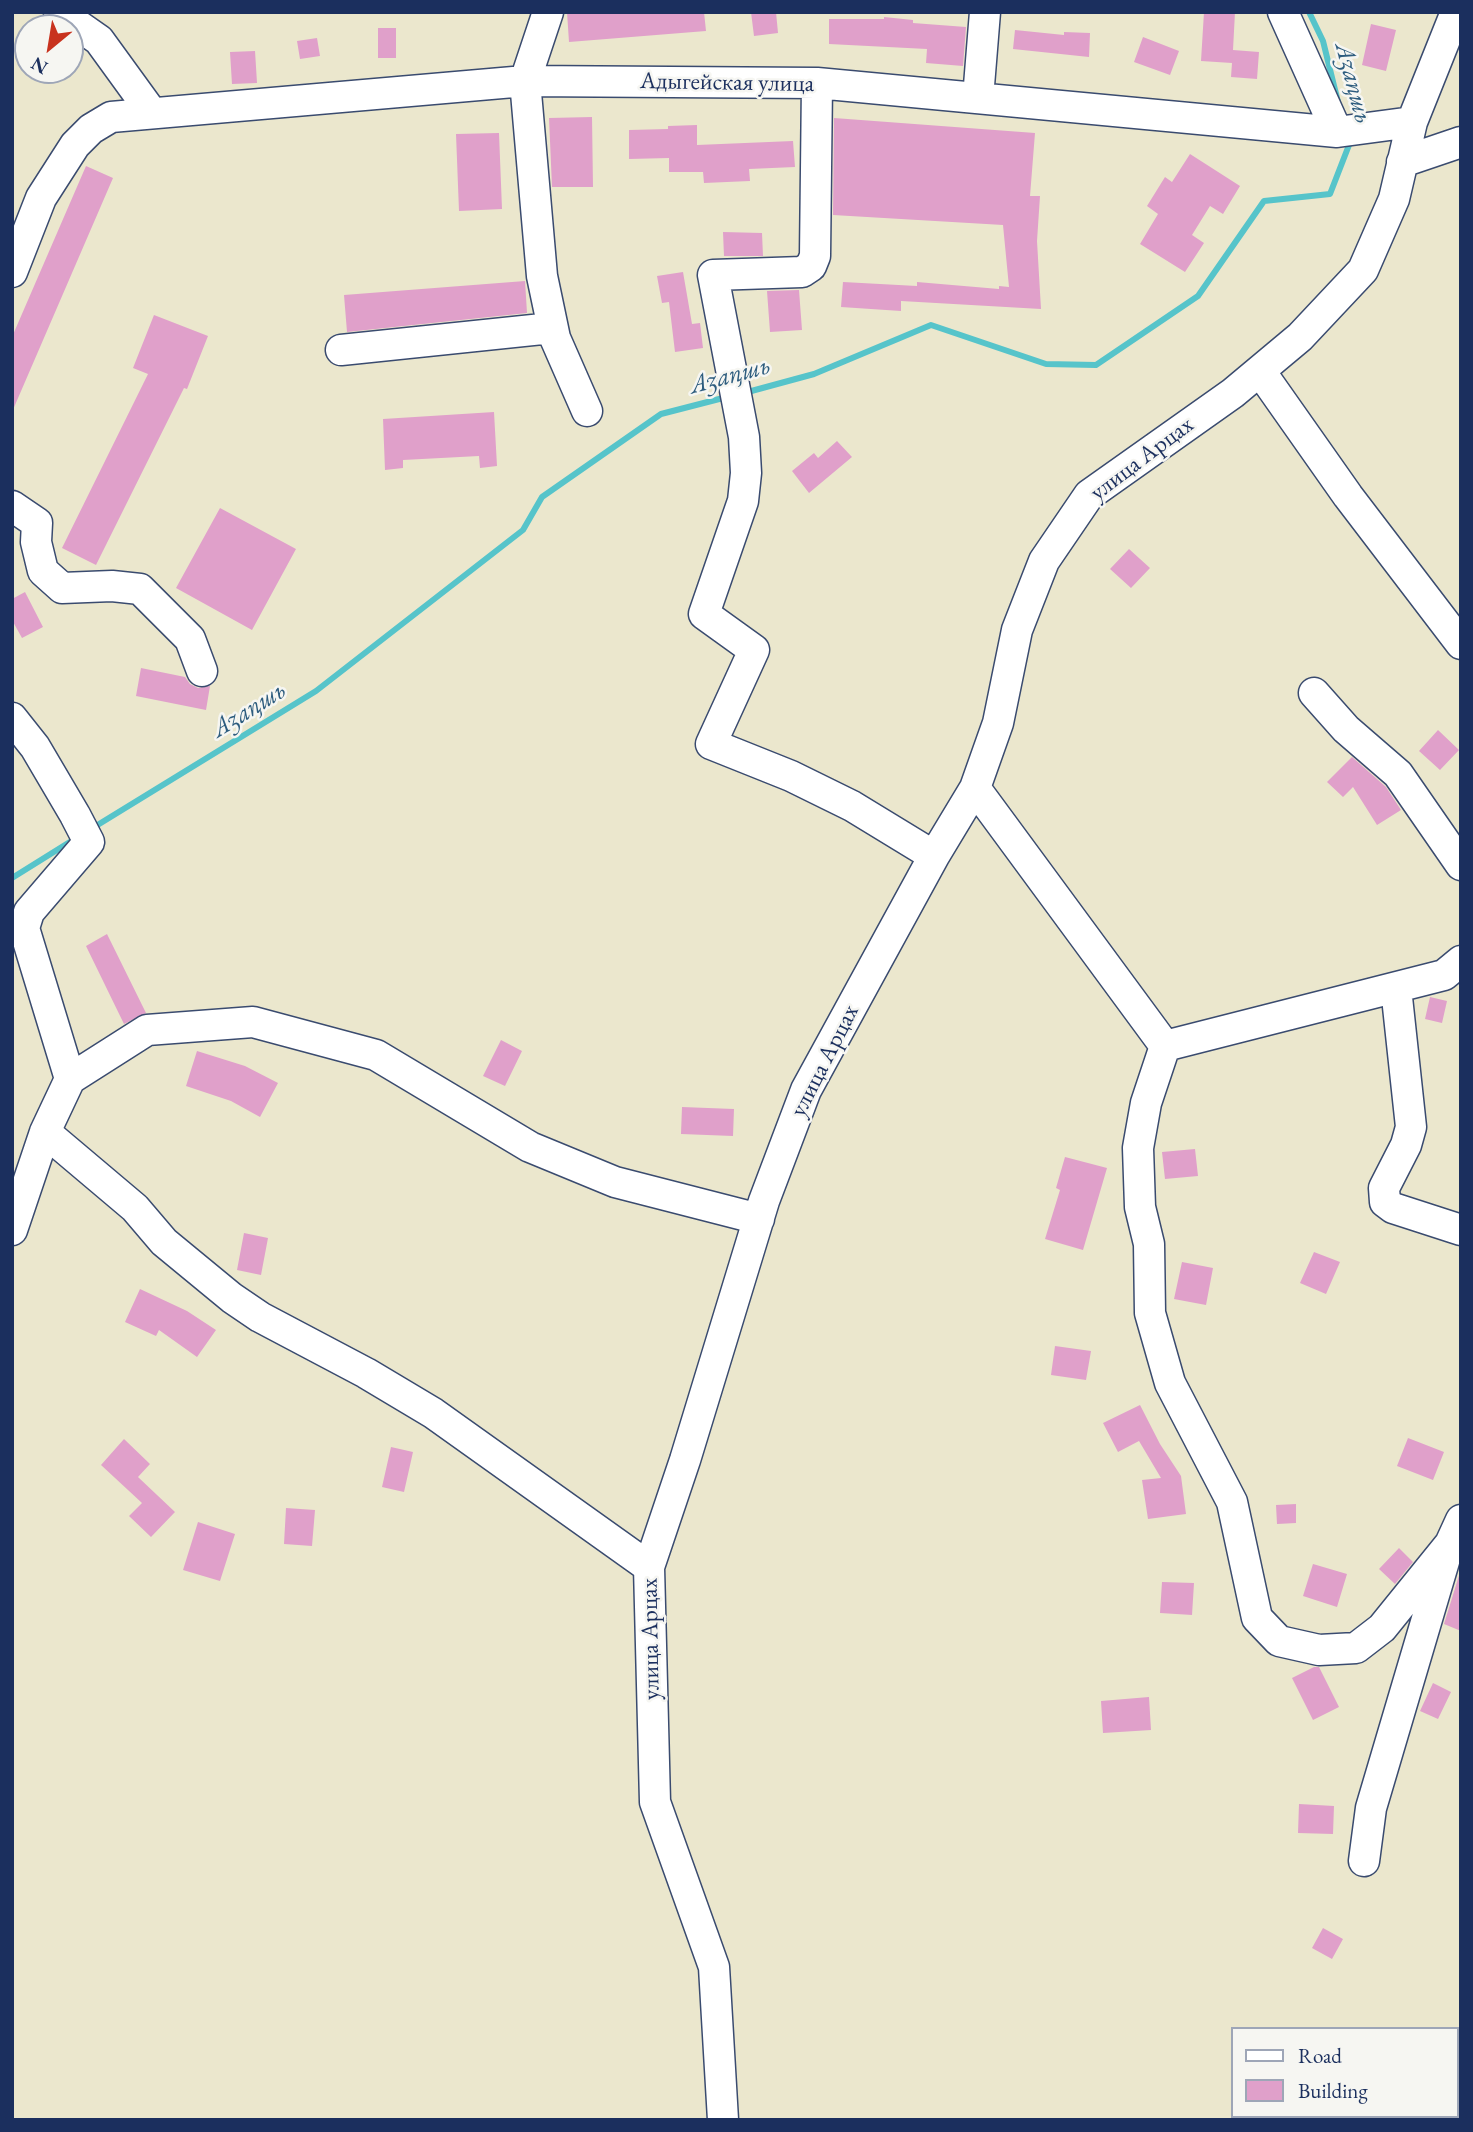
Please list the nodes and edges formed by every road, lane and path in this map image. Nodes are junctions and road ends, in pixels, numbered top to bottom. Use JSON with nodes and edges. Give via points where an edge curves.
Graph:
{"nodes":[{"id":1,"x":59,"y":12,"type":"edge"},
{"id":2,"x":548,"y":12,"type":"edge"},
{"id":3,"x":985,"y":12,"type":"edge"},
{"id":4,"x":1283,"y":12,"type":"edge"},
{"id":5,"x":1456,"y":12,"type":"edge"},
{"id":6,"x":525,"y":81,"type":"junction"},
{"id":7,"x":817,"y":83,"type":"junction"},
{"id":8,"x":978,"y":98,"type":"junction"},
{"id":9,"x":152,"y":113,"type":"junction"},
{"id":10,"x":1412,"y":122,"type":"junction"},
{"id":11,"x":1349,"y":130,"type":"junction"},
{"id":12,"x":1461,"y":142,"type":"edge"},
{"id":13,"x":1402,"y":162,"type":"junction"},
{"id":14,"x":12,"y":272,"type":"edge"},
{"id":15,"x":552,"y":328,"type":"junction"},
{"id":16,"x":341,"y":350,"type":"dead end"},
{"id":17,"x":1260,"y":370,"type":"junction"},
{"id":18,"x":587,"y":411,"type":"dead end"},
{"id":19,"x":12,"y":506,"type":"edge"},
{"id":20,"x":1461,"y":644,"type":"edge"},
{"id":21,"x":202,"y":671,"type":"dead end"},
{"id":22,"x":1314,"y":693,"type":"dead end"},
{"id":23,"x":12,"y":718,"type":"edge"},
{"id":24,"x":975,"y":788,"type":"junction"},
{"id":25,"x":934,"y":856,"type":"junction"},
{"id":26,"x":1461,"y":865,"type":"edge"},
{"id":27,"x":1461,"y":961,"type":"edge"},
{"id":28,"x":1396,"y":988,"type":"junction"},
{"id":29,"x":1165,"y":1046,"type":"junction"},
{"id":30,"x":70,"y":1079,"type":"junction"},
{"id":31,"x":45,"y":1132,"type":"junction"},
{"id":32,"x":759,"y":1219,"type":"junction"},
{"id":33,"x":12,"y":1230,"type":"edge"},
{"id":34,"x":1461,"y":1230,"type":"edge"},
{"id":35,"x":1455,"y":1532,"type":"edge"},
{"id":36,"x":649,"y":1567,"type":"junction"},
{"id":37,"x":1364,"y":1861,"type":"dead end"},
{"id":38,"x":723,"y":2120,"type":"edge"}],
"edges":[{"from":1,"to":9,"type":"street","via":[[99,40]]},
{"from":2,"to":6,"type":"street"},
{"from":3,"to":8,"type":"street"},
{"from":4,"to":11,"type":"street"},
{"from":5,"to":10,"type":"street"},
{"from":6,"to":7,"type":"street","name":"Адыгейская улица"},
{"from":6,"to":9,"type":"street","name":"Адыгейская улица"},
{"from":6,"to":15,"type":"street","via":[[542,276]]},
{"from":7,"to":8,"type":"street","name":"Адыгейская улица"},
{"from":7,"to":25,"type":"street","via":[[815,256],[811,266],[802,272],[713,275],[744,437],[746,473],[743,501],[704,614],[754,650],[710,744],[792,776]]},
{"from":8,"to":11,"type":"street","name":"Адыгейская улица"},
{"from":9,"to":14,"type":"street","name":"Адыгейская улица","via":[[111,117],[75,145],[41,198]]},
{"from":10,"to":11,"type":"street","name":"Адыгейская улица"},
{"from":10,"to":13,"type":"street","name":"улица Арцах"},
{"from":12,"to":13,"type":"street"},
{"from":13,"to":17,"type":"street","name":"улица Арцах","via":[[1394,199],[1363,270],[1300,337]]},
{"from":15,"to":16,"type":"street"},
{"from":15,"to":18,"type":"street"},
{"from":17,"to":20,"type":"street"},
{"from":17,"to":24,"type":"street","name":"улица Арцах","via":[[1089,495],[1044,561],[1020,623],[998,723]]},
{"from":19,"to":21,"type":"street","via":[[37,523],[43,570],[62,588],[140,589],[190,639]]},
{"from":22,"to":26,"type":"street","via":[[1346,729],[1398,774]]},
{"from":23,"to":30,"type":"street","via":[[35,747],[89,842],[29,912],[24,928]]},
{"from":24,"to":25,"type":"street","name":"улица Арцах"},
{"from":24,"to":29,"type":"street"},
{"from":25,"to":32,"type":"street","name":"улица Арцах","via":[[806,1090]]},
{"from":27,"to":28,"type":"street","via":[[1444,975]]},
{"from":28,"to":29,"type":"street"},
{"from":28,"to":34,"type":"street","via":[[1411,1127],[1384,1188],[1385,1202]]},
{"from":29,"to":35,"type":"street","via":[[1146,1103],[1138,1149],[1140,1206],[1149,1244],[1150,1314],[1170,1383],[1232,1502],[1257,1618],[1279,1641],[1319,1650],[1356,1648],[1382,1628]]},
{"from":30,"to":31,"type":"street"},
{"from":30,"to":32,"type":"street","via":[[147,1030],[253,1022],[376,1055],[530,1147],[615,1182]]},
{"from":31,"to":33,"type":"street"},
{"from":31,"to":36,"type":"street","via":[[232,1298],[433,1413]]},
{"from":32,"to":36,"type":"street","name":"улица Арцах"},
{"from":35,"to":37,"type":"street","via":[[1371,1808]]},
{"from":36,"to":38,"type":"street","name":"улица Арцах","via":[[655,1802],[714,1967]]}]}
